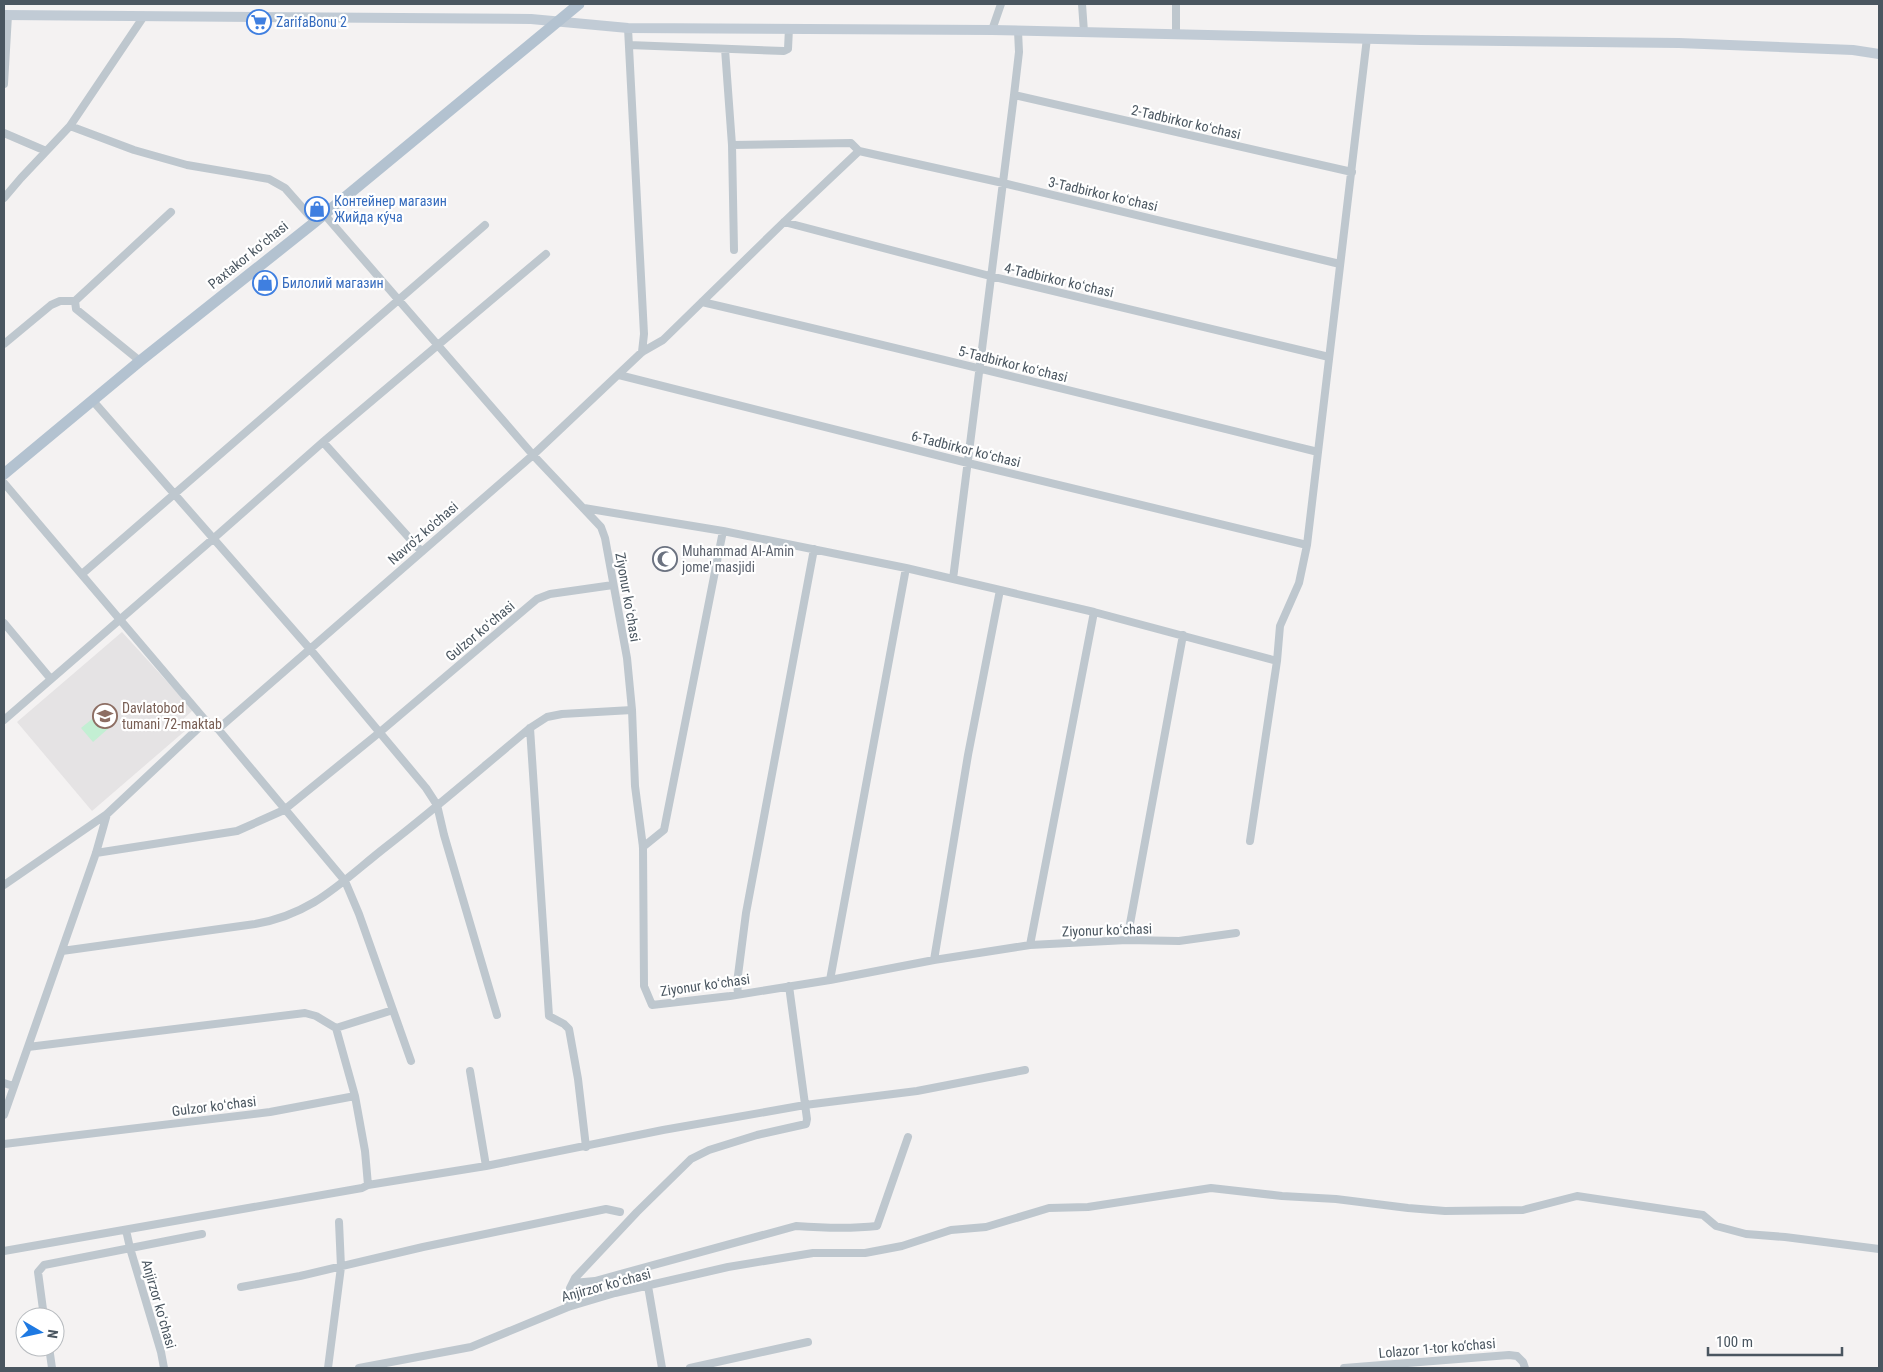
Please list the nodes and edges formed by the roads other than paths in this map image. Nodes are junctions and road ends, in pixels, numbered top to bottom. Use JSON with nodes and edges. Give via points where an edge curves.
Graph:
{"nodes":[{"id":1,"x":579,"y":4,"type":"edge"},
{"id":2,"x":1001,"y":4,"type":"edge"},
{"id":3,"x":1082,"y":4,"type":"edge"},
{"id":4,"x":1176,"y":4,"type":"edge"},
{"id":5,"x":6,"y":15,"type":"edge"},
{"id":6,"x":144,"y":16,"type":"junction"},
{"id":7,"x":558,"y":22,"type":"junction"},
{"id":8,"x":628,"y":28,"type":"junction"},
{"id":9,"x":992,"y":30,"type":"junction"},
{"id":10,"x":1018,"y":31,"type":"junction"},
{"id":11,"x":1084,"y":32,"type":"junction"},
{"id":12,"x":789,"y":33,"type":"junction"},
{"id":13,"x":1176,"y":34,"type":"junction"},
{"id":14,"x":1367,"y":38,"type":"junction"},
{"id":15,"x":629,"y":45,"type":"junction"},
{"id":16,"x":725,"y":49,"type":"junction"},
{"id":17,"x":1879,"y":54,"type":"edge"},
{"id":18,"x":4,"y":84,"type":"edge"},
{"id":19,"x":1014,"y":95,"type":"junction"},
{"id":20,"x":70,"y":126,"type":"junction"},
{"id":21,"x":4,"y":133,"type":"edge"},
{"id":22,"x":732,"y":145,"type":"junction"},
{"id":23,"x":46,"y":151,"type":"junction"},
{"id":24,"x":860,"y":151,"type":"junction"},
{"id":25,"x":1352,"y":172,"type":"junction"},
{"id":26,"x":1003,"y":183,"type":"junction"},
{"id":27,"x":4,"y":198,"type":"edge"},
{"id":28,"x":171,"y":212,"type":"dead end"},
{"id":29,"x":324,"y":214,"type":"junction"},
{"id":30,"x":315,"y":222,"type":"junction"},
{"id":31,"x":784,"y":222,"type":"junction"},
{"id":32,"x":484,"y":225,"type":"dead end"},
{"id":33,"x":734,"y":250,"type":"dead end"},
{"id":34,"x":546,"y":254,"type":"dead end"},
{"id":35,"x":1340,"y":264,"type":"junction"},
{"id":36,"x":990,"y":276,"type":"junction"},
{"id":37,"x":399,"y":299,"type":"junction"},
{"id":38,"x":75,"y":301,"type":"junction"},
{"id":39,"x":702,"y":302,"type":"junction"},
{"id":40,"x":4,"y":344,"type":"edge"},
{"id":41,"x":439,"y":345,"type":"junction"},
{"id":42,"x":642,"y":352,"type":"junction"},
{"id":43,"x":1329,"y":357,"type":"junction"},
{"id":44,"x":140,"y":361,"type":"junction"},
{"id":45,"x":978,"y":369,"type":"junction"},
{"id":46,"x":619,"y":375,"type":"junction"},
{"id":47,"x":93,"y":401,"type":"junction"},
{"id":48,"x":323,"y":442,"type":"junction"},
{"id":49,"x":1318,"y":452,"type":"junction"},
{"id":50,"x":534,"y":455,"type":"junction"},
{"id":51,"x":968,"y":463,"type":"junction"},
{"id":52,"x":4,"y":474,"type":"edge"},
{"id":53,"x":4,"y":483,"type":"edge"},
{"id":54,"x":174,"y":494,"type":"junction"},
{"id":55,"x":584,"y":508,"type":"junction"},
{"id":56,"x":723,"y":531,"type":"junction"},
{"id":57,"x":214,"y":538,"type":"junction"},
{"id":58,"x":1307,"y":545,"type":"junction"},
{"id":59,"x":814,"y":549,"type":"junction"},
{"id":60,"x":421,"y":551,"type":"junction"},
{"id":61,"x":906,"y":568,"type":"junction"},
{"id":62,"x":82,"y":574,"type":"junction"},
{"id":63,"x":953,"y":579,"type":"junction"},
{"id":64,"x":613,"y":585,"type":"junction"},
{"id":65,"x":1000,"y":590,"type":"junction"},
{"id":66,"x":1094,"y":612,"type":"junction"},
{"id":67,"x":119,"y":619,"type":"junction"},
{"id":68,"x":4,"y":623,"type":"edge"},
{"id":69,"x":1183,"y":635,"type":"junction"},
{"id":70,"x":310,"y":649,"type":"junction"},
{"id":71,"x":1277,"y":661,"type":"junction"},
{"id":72,"x":50,"y":678,"type":"junction"},
{"id":73,"x":632,"y":710,"type":"junction"},
{"id":74,"x":4,"y":720,"type":"edge"},
{"id":75,"x":206,"y":721,"type":"junction"},
{"id":76,"x":530,"y":728,"type":"junction"},
{"id":77,"x":218,"y":729,"type":"junction"},
{"id":78,"x":380,"y":732,"type":"junction"},
{"id":79,"x":437,"y":805,"type":"junction"},
{"id":80,"x":284,"y":810,"type":"junction"},
{"id":81,"x":107,"y":814,"type":"junction"},
{"id":82,"x":1250,"y":841,"type":"dead end"},
{"id":83,"x":643,"y":847,"type":"junction"},
{"id":84,"x":96,"y":853,"type":"junction"},
{"id":85,"x":345,"y":881,"type":"junction"},
{"id":86,"x":4,"y":885,"type":"edge"},
{"id":87,"x":1236,"y":933,"type":"dead end"},
{"id":88,"x":1127,"y":940,"type":"junction"},
{"id":89,"x":1030,"y":945,"type":"junction"},
{"id":90,"x":62,"y":951,"type":"junction"},
{"id":91,"x":934,"y":960,"type":"junction"},
{"id":92,"x":830,"y":980,"type":"junction"},
{"id":93,"x":789,"y":986,"type":"junction"},
{"id":94,"x":738,"y":994,"type":"junction"},
{"id":95,"x":393,"y":1010,"type":"junction"},
{"id":96,"x":497,"y":1015,"type":"dead end"},
{"id":97,"x":336,"y":1028,"type":"junction"},
{"id":98,"x":28,"y":1047,"type":"junction"},
{"id":99,"x":411,"y":1061,"type":"dead end"},
{"id":100,"x":1026,"y":1070,"type":"dead end"},
{"id":101,"x":470,"y":1071,"type":"dead end"},
{"id":102,"x":4,"y":1083,"type":"edge"},
{"id":103,"x":14,"y":1086,"type":"junction"},
{"id":104,"x":355,"y":1096,"type":"junction"},
{"id":105,"x":805,"y":1105,"type":"junction"},
{"id":106,"x":4,"y":1115,"type":"edge"},
{"id":107,"x":908,"y":1137,"type":"dead end"},
{"id":108,"x":4,"y":1144,"type":"edge"},
{"id":109,"x":586,"y":1147,"type":"junction"},
{"id":110,"x":486,"y":1166,"type":"junction"},
{"id":111,"x":368,"y":1185,"type":"junction"},
{"id":112,"x":620,"y":1212,"type":"dead end"},
{"id":113,"x":339,"y":1222,"type":"dead end"},
{"id":114,"x":126,"y":1230,"type":"junction"},
{"id":115,"x":202,"y":1234,"type":"dead end"},
{"id":116,"x":130,"y":1248,"type":"junction"},
{"id":117,"x":1879,"y":1249,"type":"edge"},
{"id":118,"x":4,"y":1250,"type":"edge"},
{"id":119,"x":340,"y":1267,"type":"junction"},
{"id":120,"x":573,"y":1283,"type":"junction"},
{"id":121,"x":648,"y":1286,"type":"junction"},
{"id":122,"x":240,"y":1287,"type":"dead end"},
{"id":123,"x":43,"y":1307,"type":"edge"},
{"id":124,"x":568,"y":1307,"type":"junction"},
{"id":125,"x":808,"y":1342,"type":"dead end"},
{"id":126,"x":164,"y":1368,"type":"edge"},
{"id":127,"x":328,"y":1368,"type":"edge"},
{"id":128,"x":359,"y":1368,"type":"edge"},
{"id":129,"x":662,"y":1368,"type":"edge"},
{"id":130,"x":690,"y":1368,"type":"edge"},
{"id":131,"x":1344,"y":1368,"type":"edge"},
{"id":132,"x":1525,"y":1368,"type":"edge"}],
"edges":[{"from":1,"to":7,"type":"main road","name":"Paxtakor koʻchasi"},
{"from":2,"to":9,"type":"street"},
{"from":3,"to":11,"type":"street"},
{"from":4,"to":13,"type":"street"},
{"from":5,"to":6,"type":"main road"},
{"from":5,"to":18,"type":"street"},
{"from":6,"to":7,"type":"main road","via":[[531,19]]},
{"from":6,"to":20,"type":"street"},
{"from":7,"to":8,"type":"main road"},
{"from":7,"to":29,"type":"main road","name":"Paxtakor koʻchasi"},
{"from":8,"to":12,"type":"main road"},
{"from":8,"to":15,"type":"street"},
{"from":9,"to":10,"type":"main road"},
{"from":9,"to":12,"type":"main road"},
{"from":10,"to":11,"type":"main road"},
{"from":10,"to":19,"type":"street"},
{"from":11,"to":13,"type":"main road"},
{"from":12,"to":16,"type":"street","via":[[788,48],[784,51]]},
{"from":13,"to":14,"type":"main road"},
{"from":14,"to":17,"type":"main road","via":[[1679,43],[1853,50]]},
{"from":14,"to":25,"type":"street"},
{"from":15,"to":16,"type":"street"},
{"from":15,"to":42,"type":"street","via":[[644,334]]},
{"from":16,"to":22,"type":"street"},
{"from":19,"to":25,"type":"street","name":"2-Tadbirkor koʻchasi"},
{"from":19,"to":26,"type":"street"},
{"from":20,"to":23,"type":"street"},
{"from":20,"to":30,"type":"street","via":[[186,165],[269,179],[285,188]]},
{"from":21,"to":23,"type":"street"},
{"from":22,"to":24,"type":"street","name":"3-Tadbirkor koʻchasi","via":[[851,143]]},
{"from":22,"to":33,"type":"street"},
{"from":23,"to":27,"type":"street"},
{"from":24,"to":26,"type":"street","name":"3-Tadbirkor koʻchasi"},
{"from":24,"to":31,"type":"street","name":"Navro'z ko'chasi"},
{"from":25,"to":35,"type":"street"},
{"from":26,"to":35,"type":"street","name":"3-Tadbirkor koʻchasi"},
{"from":26,"to":36,"type":"street"},
{"from":28,"to":38,"type":"street"},
{"from":29,"to":30,"type":"main road","name":"Paxtakor koʻchasi"},
{"from":29,"to":37,"type":"street","name":"Ziyonur koʻchasi"},
{"from":30,"to":44,"type":"main road","name":"Paxtakor koʻchasi"},
{"from":31,"to":36,"type":"street","name":"4-Tadbirkor koʻchasi"},
{"from":31,"to":39,"type":"street","name":"Navro'z ko'chasi"},
{"from":32,"to":37,"type":"street"},
{"from":34,"to":41,"type":"street"},
{"from":35,"to":43,"type":"street"},
{"from":36,"to":43,"type":"street","name":"4-Tadbirkor koʻchasi"},
{"from":36,"to":45,"type":"street"},
{"from":37,"to":41,"type":"street","name":"Ziyonur koʻchasi"},
{"from":37,"to":54,"type":"street"},
{"from":38,"to":40,"type":"street","via":[[51,305]]},
{"from":38,"to":44,"type":"street","via":[[76,309]]},
{"from":39,"to":42,"type":"street","name":"Navro'z ko'chasi","via":[[663,340]]},
{"from":39,"to":45,"type":"street","name":"5-Tadbirkor koʻchasi"},
{"from":41,"to":48,"type":"street"},
{"from":41,"to":50,"type":"street","name":"Ziyonur koʻchasi"},
{"from":42,"to":46,"type":"street","name":"Navro'z ko'chasi"},
{"from":43,"to":49,"type":"street"},
{"from":44,"to":47,"type":"main road","name":"Paxtakor koʻchasi"},
{"from":45,"to":49,"type":"street","name":"5-Tadbirkor koʻchasi"},
{"from":45,"to":51,"type":"street"},
{"from":46,"to":50,"type":"street","name":"Navro'z ko'chasi"},
{"from":46,"to":51,"type":"street","name":"6-Tadbirkor koʻchasi"},
{"from":47,"to":52,"type":"main road","name":"Paxtakor koʻchasi"},
{"from":47,"to":54,"type":"street"},
{"from":48,"to":57,"type":"street"},
{"from":48,"to":60,"type":"street"},
{"from":49,"to":58,"type":"street"},
{"from":50,"to":55,"type":"street","name":"Ziyonur koʻchasi"},
{"from":50,"to":60,"type":"street","name":"Navro'z ko'chasi"},
{"from":51,"to":58,"type":"street","name":"6-Tadbirkor koʻchasi"},
{"from":51,"to":63,"type":"street"},
{"from":53,"to":62,"type":"street"},
{"from":54,"to":57,"type":"street"},
{"from":54,"to":62,"type":"street"},
{"from":55,"to":56,"type":"street"},
{"from":55,"to":64,"type":"street","name":"Ziyonur koʻchasi","via":[[603,532]]},
{"from":56,"to":59,"type":"street"},
{"from":56,"to":83,"type":"street","via":[[664,830]]},
{"from":57,"to":67,"type":"street"},
{"from":57,"to":70,"type":"street"},
{"from":58,"to":71,"type":"street","via":[[1299,583],[1280,626]]},
{"from":59,"to":61,"type":"street"},
{"from":59,"to":94,"type":"street","via":[[746,913]]},
{"from":60,"to":70,"type":"street","name":"Navro'z ko'chasi"},
{"from":61,"to":63,"type":"street"},
{"from":61,"to":92,"type":"street"},
{"from":62,"to":67,"type":"street"},
{"from":63,"to":65,"type":"street"},
{"from":64,"to":73,"type":"street","name":"Ziyonur koʻchasi","via":[[627,658]]},
{"from":64,"to":78,"type":"street","name":"Gulzor koʻchasi","via":[[550,594],[537,600]]},
{"from":65,"to":66,"type":"street"},
{"from":65,"to":91,"type":"street","via":[[968,755]]},
{"from":66,"to":69,"type":"street"},
{"from":66,"to":89,"type":"street"},
{"from":67,"to":72,"type":"street"},
{"from":67,"to":75,"type":"street"},
{"from":68,"to":72,"type":"street"},
{"from":69,"to":71,"type":"street"},
{"from":69,"to":88,"type":"street"},
{"from":70,"to":77,"type":"street","name":"Navro'z ko'chasi"},
{"from":70,"to":78,"type":"street"},
{"from":71,"to":82,"type":"street"},
{"from":72,"to":74,"type":"street"},
{"from":73,"to":76,"type":"street","via":[[562,714],[547,717]]},
{"from":73,"to":83,"type":"street","name":"Ziyonur koʻchasi","via":[[635,786]]},
{"from":75,"to":77,"type":"street"},
{"from":75,"to":81,"type":"street"},
{"from":76,"to":79,"type":"street"},
{"from":76,"to":109,"type":"street","via":[[549,1016],[569,1029]]},
{"from":77,"to":80,"type":"street"},
{"from":78,"to":79,"type":"street"},
{"from":78,"to":80,"type":"street","name":"Gulzor koʻchasi"},
{"from":79,"to":85,"type":"street"},
{"from":79,"to":96,"type":"street"},
{"from":80,"to":84,"type":"street","name":"Gulzor koʻchasi","via":[[237,831]]},
{"from":80,"to":85,"type":"street"},
{"from":81,"to":84,"type":"street"},
{"from":81,"to":86,"type":"street"},
{"from":83,"to":94,"type":"street","name":"Ziyonur koʻchasi","via":[[644,986],[652,1005]]},
{"from":84,"to":90,"type":"street"},
{"from":85,"to":90,"type":"street","via":[[318,901],[276,920]]},
{"from":85,"to":95,"type":"street"},
{"from":87,"to":88,"type":"street","name":"Ziyonur koʻchasi","via":[[1179,941]]},
{"from":88,"to":89,"type":"street","name":"Ziyonur koʻchasi"},
{"from":89,"to":91,"type":"street","name":"Ziyonur koʻchasi"},
{"from":90,"to":98,"type":"street"},
{"from":91,"to":92,"type":"street","name":"Ziyonur koʻchasi"},
{"from":92,"to":93,"type":"street","name":"Ziyonur koʻchasi"},
{"from":93,"to":94,"type":"street","name":"Ziyonur koʻchasi"},
{"from":93,"to":105,"type":"street"},
{"from":95,"to":97,"type":"street"},
{"from":95,"to":99,"type":"street"},
{"from":97,"to":98,"type":"street","via":[[305,1013]]},
{"from":97,"to":104,"type":"street"},
{"from":98,"to":103,"type":"street"},
{"from":100,"to":105,"type":"street","via":[[917,1091]]},
{"from":101,"to":110,"type":"street"},
{"from":102,"to":103,"type":"street"},
{"from":103,"to":106,"type":"street"},
{"from":104,"to":108,"type":"street","name":"Gulzor koʻchasi","via":[[270,1112]]},
{"from":104,"to":111,"type":"street"},
{"from":105,"to":109,"type":"street"},
{"from":105,"to":120,"type":"street","via":[[806,1124],[757,1135],[709,1150],[692,1159],[637,1212]]},
{"from":107,"to":120,"type":"street","via":[[877,1226],[796,1226],[595,1281]]},
{"from":109,"to":110,"type":"street"},
{"from":110,"to":111,"type":"street"},
{"from":111,"to":114,"type":"street"},
{"from":112,"to":119,"type":"street","via":[[606,1209]]},
{"from":113,"to":119,"type":"street"},
{"from":114,"to":116,"type":"street","name":"Anjirzor koʻchasi"},
{"from":114,"to":118,"type":"street"},
{"from":115,"to":116,"type":"street","name":"Anjirzor koʻchasi"},
{"from":116,"to":123,"type":"street","name":"Anjirzor koʻchasi","via":[[44,1265],[38,1272]]},
{"from":116,"to":126,"type":"street","name":"Anjirzor koʻchasi"},
{"from":117,"to":121,"type":"street","name":"Anjirzor koʻchasi","via":[[1746,1234],[1716,1226],[1703,1215],[1577,1196],[1523,1210],[1446,1210],[1211,1188],[1088,1207],[1049,1208],[986,1227],[951,1230],[902,1246],[865,1253],[813,1253],[776,1258]]},
{"from":119,"to":122,"type":"street"},
{"from":119,"to":127,"type":"street"},
{"from":120,"to":124,"type":"street"},
{"from":121,"to":124,"type":"street","name":"Anjirzor koʻchasi"},
{"from":121,"to":129,"type":"street"},
{"from":124,"to":128,"type":"street","name":"Anjirzor koʻchasi","via":[[471,1346]]},
{"from":125,"to":130,"type":"street"},
{"from":131,"to":132,"type":"street","name":"Lolazor 1-tor ko‘chasi","via":[[1508,1355],[1516,1356]]}]}
